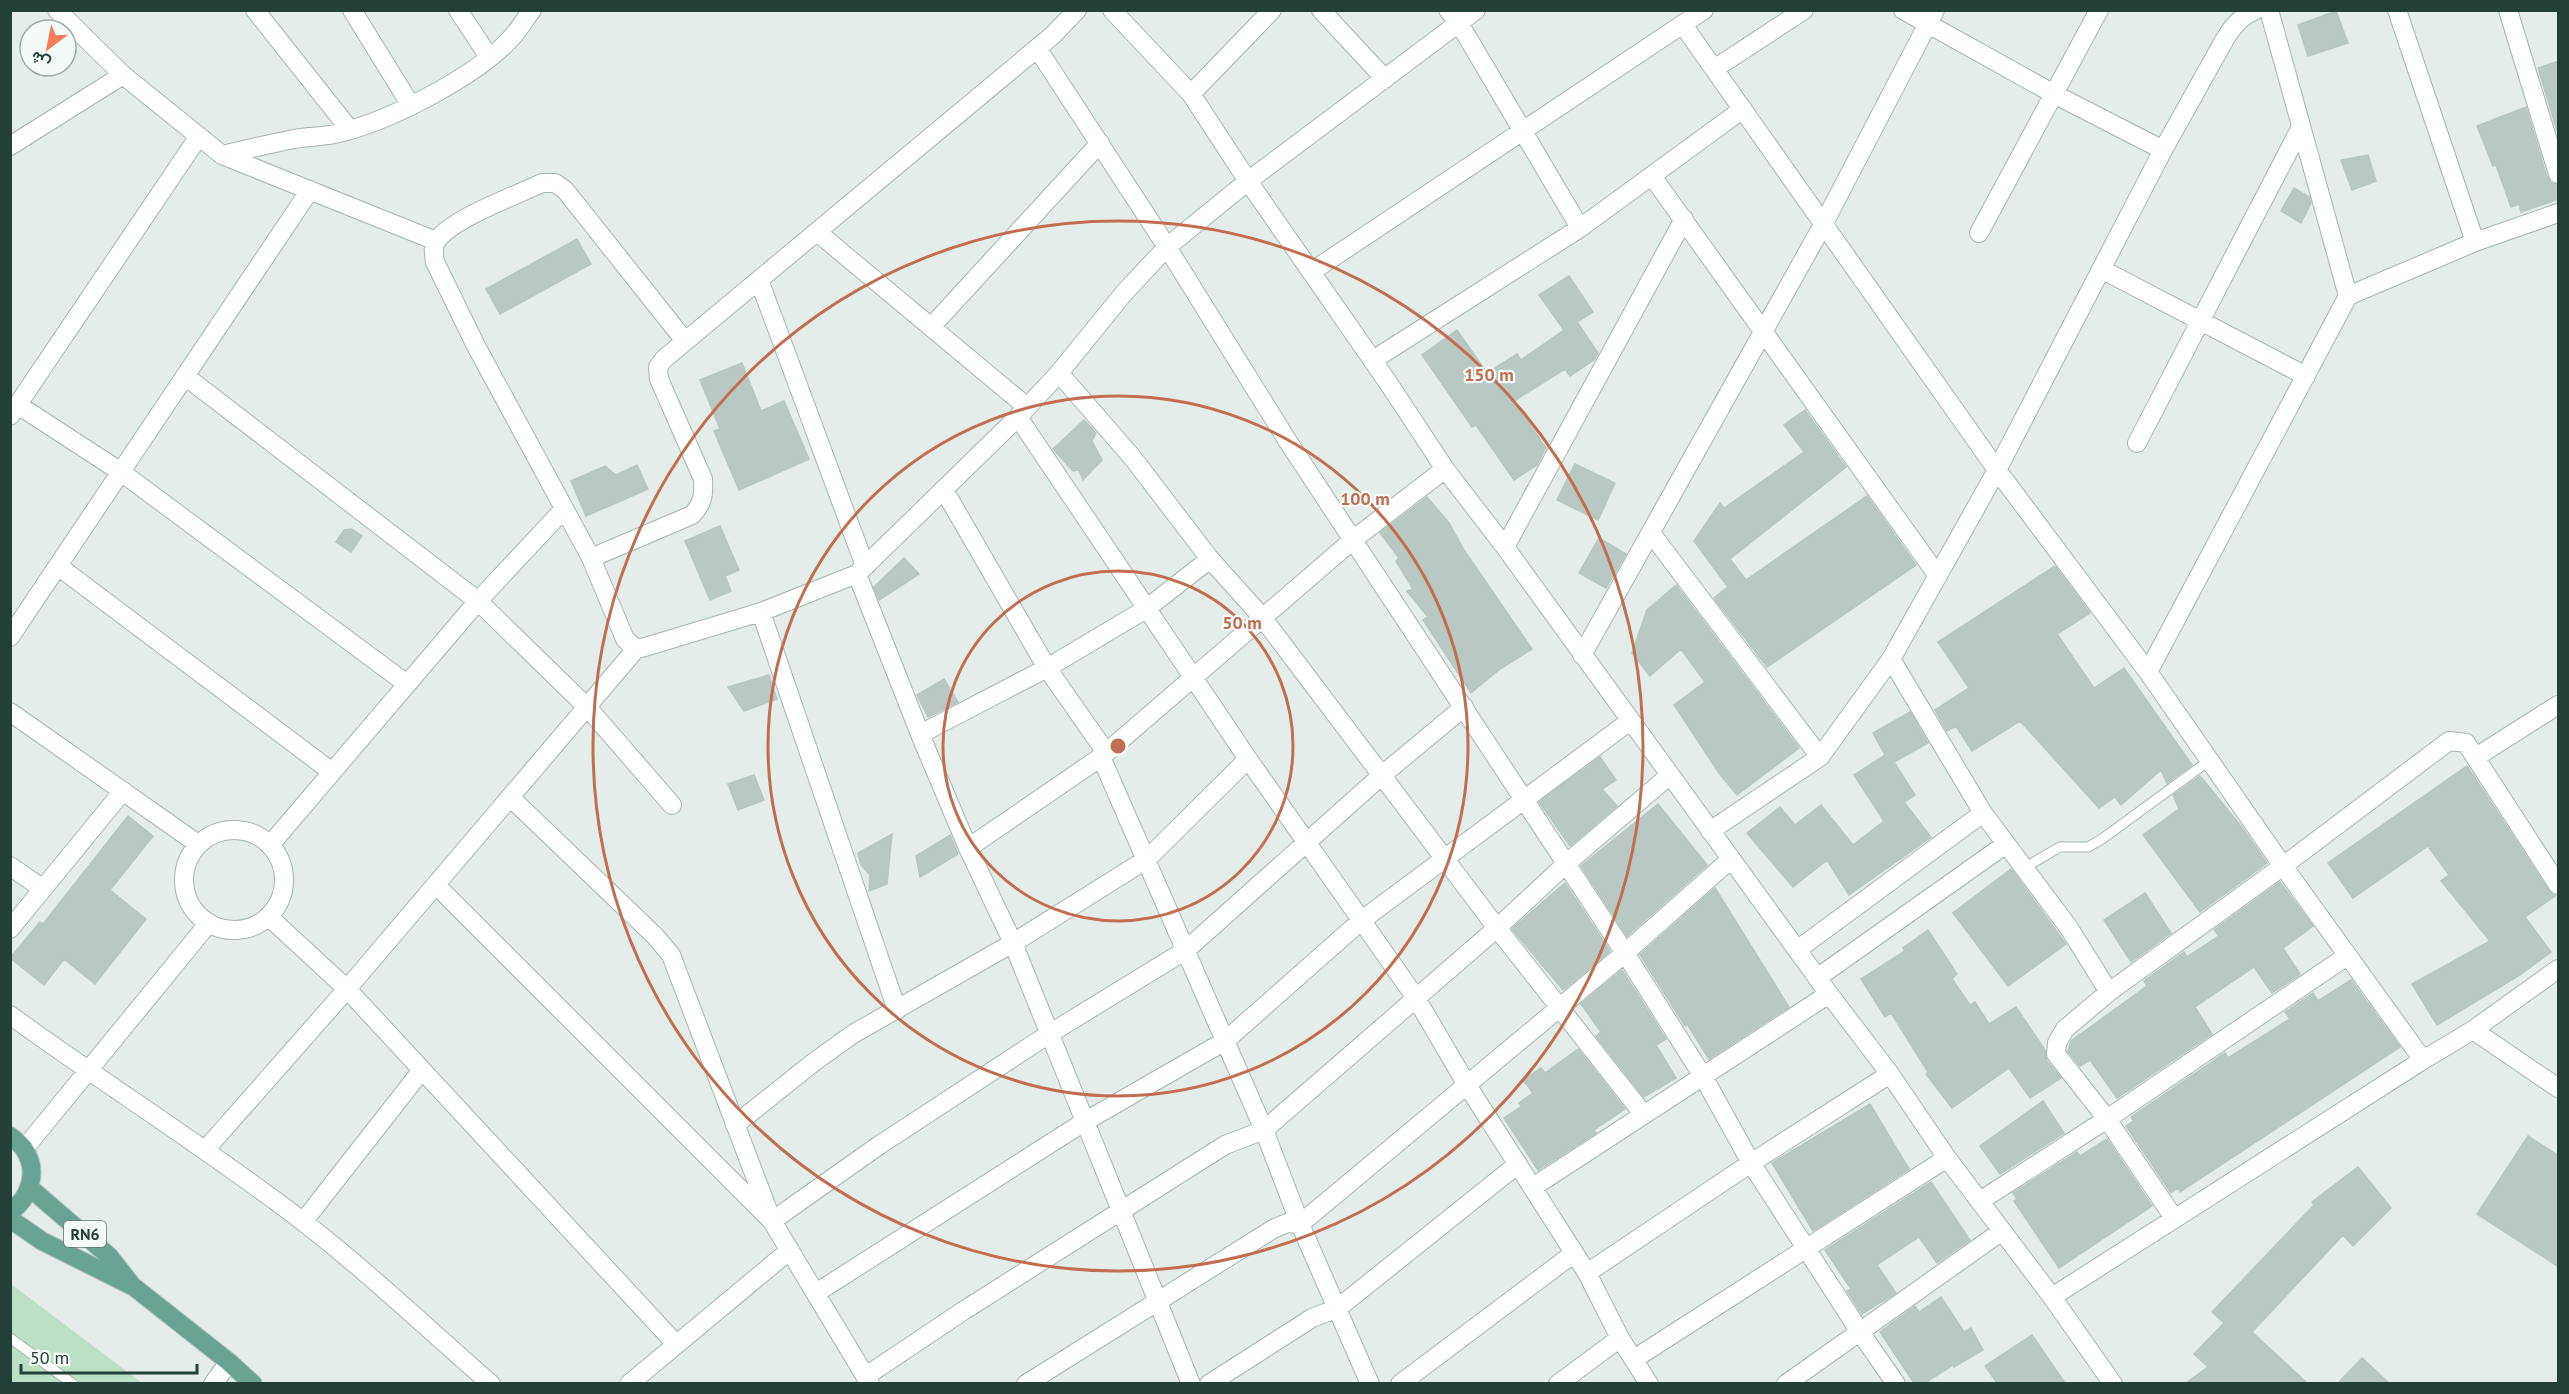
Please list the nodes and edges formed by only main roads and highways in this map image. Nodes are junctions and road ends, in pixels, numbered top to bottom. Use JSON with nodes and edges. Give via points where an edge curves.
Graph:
{"nodes":[{"id":1,"x":10,"y":1136,"type":"edge"},
{"id":2,"x":30,"y":1188,"type":"junction"},
{"id":3,"x":10,"y":1212,"type":"edge"},
{"id":4,"x":10,"y":1219,"type":"edge"},
{"id":5,"x":134,"y":1287,"type":"junction"},
{"id":6,"x":253,"y":1383,"type":"edge"}],
"edges":[{"from":1,"to":2,"type":"main road","via":[[24,1149],[32,1168]]},
{"from":2,"to":3,"type":"main road","via":[[21,1205]]},
{"from":2,"to":5,"type":"main road","number":"RN6","via":[[109,1256]]},
{"from":4,"to":5,"type":"main road","number":"RN6","via":[[42,1241]]},
{"from":5,"to":6,"type":"main road","number":"RN6"}]}
